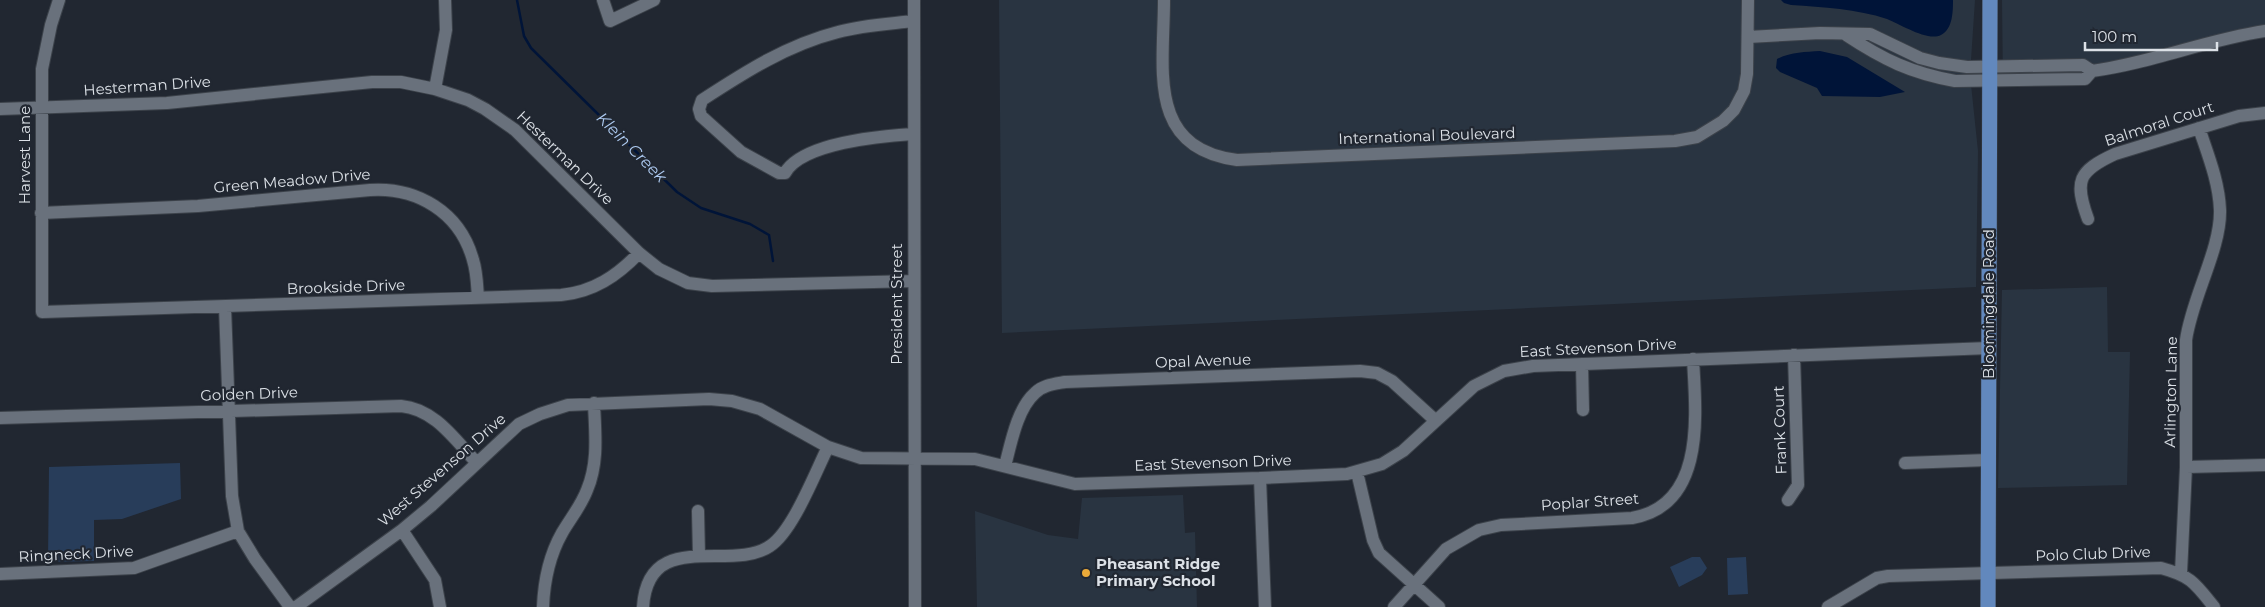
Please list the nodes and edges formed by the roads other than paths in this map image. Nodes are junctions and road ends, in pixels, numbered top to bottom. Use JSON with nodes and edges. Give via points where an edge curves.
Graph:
{"nodes":[{"id":1,"x":59,"y":0,"type":"edge"},
{"id":2,"x":445,"y":0,"type":"edge"},
{"id":3,"x":603,"y":0,"type":"edge"},
{"id":4,"x":654,"y":0,"type":"edge"},
{"id":5,"x":914,"y":0,"type":"edge"},
{"id":6,"x":1164,"y":0,"type":"edge"},
{"id":7,"x":1748,"y":0,"type":"edge"},
{"id":8,"x":1990,"y":0,"type":"edge"},
{"id":9,"x":914,"y":21,"type":"junction"},
{"id":10,"x":2265,"y":31,"type":"edge"},
{"id":11,"x":1846,"y":35,"type":"junction"},
{"id":12,"x":1748,"y":36,"type":"junction"},
{"id":13,"x":2065,"y":65,"type":"junction"},
{"id":14,"x":2092,"y":71,"type":"junction"},
{"id":15,"x":1990,"y":74,"type":"junction"},
{"id":16,"x":2065,"y":80,"type":"junction"},
{"id":17,"x":435,"y":88,"type":"junction"},
{"id":18,"x":42,"y":108,"type":"junction"},
{"id":19,"x":0,"y":109,"type":"edge"},
{"id":20,"x":2265,"y":113,"type":"edge"},
{"id":21,"x":2200,"y":128,"type":"junction"},
{"id":22,"x":913,"y":134,"type":"junction"},
{"id":23,"x":41,"y":213,"type":"junction"},
{"id":24,"x":2088,"y":219,"type":"dead end"},
{"id":25,"x":638,"y":253,"type":"junction"},
{"id":26,"x":914,"y":281,"type":"junction"},
{"id":27,"x":478,"y":298,"type":"junction"},
{"id":28,"x":225,"y":307,"type":"junction"},
{"id":29,"x":42,"y":312,"type":"joint"},
{"id":30,"x":1989,"y":348,"type":"junction"},
{"id":31,"x":1794,"y":355,"type":"junction"},
{"id":32,"x":1693,"y":359,"type":"junction"},
{"id":33,"x":1582,"y":364,"type":"junction"},
{"id":34,"x":594,"y":403,"type":"junction"},
{"id":35,"x":1583,"y":410,"type":"dead end"},
{"id":36,"x":229,"y":411,"type":"junction"},
{"id":37,"x":0,"y":418,"type":"edge"},
{"id":38,"x":1436,"y":421,"type":"junction"},
{"id":39,"x":828,"y":447,"type":"junction"},
{"id":40,"x":914,"y":459,"type":"junction"},
{"id":41,"x":1988,"y":460,"type":"junction"},
{"id":42,"x":477,"y":463,"type":"junction"},
{"id":43,"x":1905,"y":463,"type":"dead end"},
{"id":44,"x":2265,"y":465,"type":"edge"},
{"id":45,"x":1005,"y":466,"type":"junction"},
{"id":46,"x":2186,"y":467,"type":"junction"},
{"id":47,"x":1357,"y":472,"type":"junction"},
{"id":48,"x":1260,"y":478,"type":"junction"},
{"id":49,"x":1788,"y":500,"type":"dead end"},
{"id":50,"x":698,"y":511,"type":"dead end"},
{"id":51,"x":402,"y":530,"type":"junction"},
{"id":52,"x":238,"y":531,"type":"junction"},
{"id":53,"x":699,"y":556,"type":"junction"},
{"id":54,"x":1988,"y":573,"type":"junction"},
{"id":55,"x":2181,"y":573,"type":"junction"},
{"id":56,"x":0,"y":574,"type":"edge"},
{"id":57,"x":1415,"y":586,"type":"junction"},
{"id":58,"x":290,"y":607,"type":"edge"},
{"id":59,"x":296,"y":607,"type":"edge"},
{"id":60,"x":440,"y":607,"type":"edge"},
{"id":61,"x":543,"y":607,"type":"edge"},
{"id":62,"x":643,"y":607,"type":"edge"},
{"id":63,"x":915,"y":607,"type":"edge"},
{"id":64,"x":1265,"y":607,"type":"edge"},
{"id":65,"x":1394,"y":607,"type":"edge"},
{"id":66,"x":1439,"y":607,"type":"edge"},
{"id":67,"x":1828,"y":607,"type":"edge"},
{"id":68,"x":1988,"y":607,"type":"edge"},
{"id":69,"x":2214,"y":607,"type":"edge"}],
"edges":[{"from":1,"to":18,"type":"street","name":"Harvest Lane","via":[[43,59]]},
{"from":2,"to":17,"type":"street","via":[[446,30]]},
{"from":3,"to":4,"type":"street","via":[[610,21]]},
{"from":5,"to":9,"type":"street","name":"President Street"},
{"from":6,"to":12,"type":"street","name":"International Boulevard","via":[[1164,90],[1170,118],[1181,136],[1200,150],[1237,160],[1688,139],[1712,129],[1738,105],[1747,74]]},
{"from":7,"to":12,"type":"street","name":"International Boulevard"},
{"from":8,"to":15,"type":"main road","name":"Bloomingdale Road"},
{"from":9,"to":22,"type":"street","name":"President Street"},
{"from":9,"to":22,"type":"street","via":[[838,32],[787,49],[702,100],[699,109],[701,116],[740,152],[779,173],[785,173],[795,160],[842,143]]},
{"from":10,"to":14,"type":"street"},
{"from":11,"to":12,"type":"street"},
{"from":11,"to":15,"type":"street","via":[[1870,34],[1920,58]]},
{"from":11,"to":15,"type":"street","via":[[1880,57],[1934,77],[1955,81]]},
{"from":13,"to":14,"type":"street","via":[[2083,65]]},
{"from":13,"to":15,"type":"street"},
{"from":13,"to":16,"type":"street"},
{"from":14,"to":16,"type":"street","via":[[2085,79]]},
{"from":15,"to":16,"type":"street"},
{"from":15,"to":30,"type":"main road","name":"Bloomingdale Road"},
{"from":17,"to":18,"type":"street","name":"Hesterman Drive","via":[[401,82],[372,82],[167,102]]},
{"from":17,"to":25,"type":"street","name":"Hesterman Drive","via":[[468,100],[515,130]]},
{"from":18,"to":19,"type":"street","name":"Hesterman Drive"},
{"from":18,"to":23,"type":"street","name":"Harvest Lane"},
{"from":20,"to":21,"type":"street","name":"Balmoral Court","via":[[2239,116]]},
{"from":21,"to":24,"type":"street","name":"Balmoral Court","via":[[2115,154],[2087,170],[2079,194]]},
{"from":21,"to":46,"type":"street","name":"Arlington Lane","via":[[2216,182],[2219,217],[2216,237],[2189,320]]},
{"from":22,"to":26,"type":"street","name":"President Street"},
{"from":23,"to":27,"type":"street","name":"Green Meadow Drive","via":[[198,206],[397,190],[437,206],[456,225],[473,257]]},
{"from":23,"to":29,"type":"street","name":"Harvest Lane"},
{"from":25,"to":26,"type":"street","name":"Hesterman Drive","via":[[671,276],[712,286]]},
{"from":25,"to":27,"type":"street","name":"Brookside Drive","via":[[609,279],[582,291],[561,295]]},
{"from":26,"to":40,"type":"street","name":"President Street"},
{"from":27,"to":28,"type":"street","name":"Brookside Drive"},
{"from":28,"to":29,"type":"street","name":"Brookside Drive"},
{"from":28,"to":36,"type":"street"},
{"from":30,"to":31,"type":"street","name":"East Stevenson Drive"},
{"from":30,"to":41,"type":"main road","name":"Bloomingdale Road"},
{"from":31,"to":32,"type":"street","name":"East Stevenson Drive"},
{"from":31,"to":49,"type":"street","name":"Frank Court","via":[[1798,485]]},
{"from":32,"to":33,"type":"street","name":"East Stevenson Drive"},
{"from":32,"to":57,"type":"street","name":"Poplar Street","via":[[1695,438],[1683,476],[1666,504],[1649,514],[1632,518],[1501,525],[1479,530],[1446,549]]},
{"from":33,"to":35,"type":"street"},
{"from":33,"to":38,"type":"street","name":"East Stevenson Drive","via":[[1504,371],[1474,386]]},
{"from":34,"to":39,"type":"street","name":"West Stevenson Drive","via":[[732,401],[760,409]]},
{"from":34,"to":42,"type":"street","name":"West Stevenson Drive","via":[[556,408],[519,424]]},
{"from":34,"to":61,"type":"street","via":[[596,452],[591,480],[553,553],[544,584]]},
{"from":36,"to":37,"type":"street","name":"Golden Drive"},
{"from":36,"to":42,"type":"street","name":"Golden Drive","via":[[411,407],[433,417]]},
{"from":36,"to":52,"type":"street","via":[[232,496]]},
{"from":38,"to":45,"type":"street","name":"Opal Avenue","via":[[1392,381],[1377,373],[1360,370],[1065,382],[1050,384],[1036,392],[1026,405]]},
{"from":38,"to":47,"type":"street","name":"East Stevenson Drive","via":[[1403,451],[1382,464]]},
{"from":39,"to":40,"type":"street","name":"West Stevenson Drive","via":[[861,458]]},
{"from":39,"to":53,"type":"street","via":[[787,528],[775,543],[753,553]]},
{"from":40,"to":45,"type":"street","name":"East Stevenson Drive","via":[[975,459]]},
{"from":40,"to":63,"type":"street","name":"President Street"},
{"from":41,"to":43,"type":"street"},
{"from":41,"to":54,"type":"main road","name":"Bloomingdale Road"},
{"from":42,"to":51,"type":"street","name":"West Stevenson Drive"},
{"from":44,"to":46,"type":"street"},
{"from":45,"to":48,"type":"street","name":"East Stevenson Drive","via":[[1075,484]]},
{"from":46,"to":55,"type":"street","name":"Arlington Lane"},
{"from":47,"to":48,"type":"street","name":"East Stevenson Drive"},
{"from":47,"to":57,"type":"street","via":[[1373,540],[1380,553]]},
{"from":48,"to":64,"type":"street"},
{"from":50,"to":53,"type":"street"},
{"from":51,"to":59,"type":"street","name":"West Stevenson Drive"},
{"from":51,"to":60,"type":"street","via":[[436,580]]},
{"from":52,"to":56,"type":"street","name":"Ringneck Drive","via":[[134,568]]},
{"from":52,"to":58,"type":"street"},
{"from":53,"to":62,"type":"street","via":[[676,559],[662,567],[647,588]]},
{"from":54,"to":55,"type":"street","name":"Polo Club Drive","via":[[2161,568]]},
{"from":54,"to":67,"type":"street","name":"Polo Club Drive","via":[[1877,578]]},
{"from":54,"to":68,"type":"main road","name":"Bloomingdale Road"},
{"from":55,"to":69,"type":"street","name":"Polo Club Drive","via":[[2193,581]]},
{"from":57,"to":65,"type":"street","name":"Poplar Street"},
{"from":57,"to":66,"type":"street"}]}
